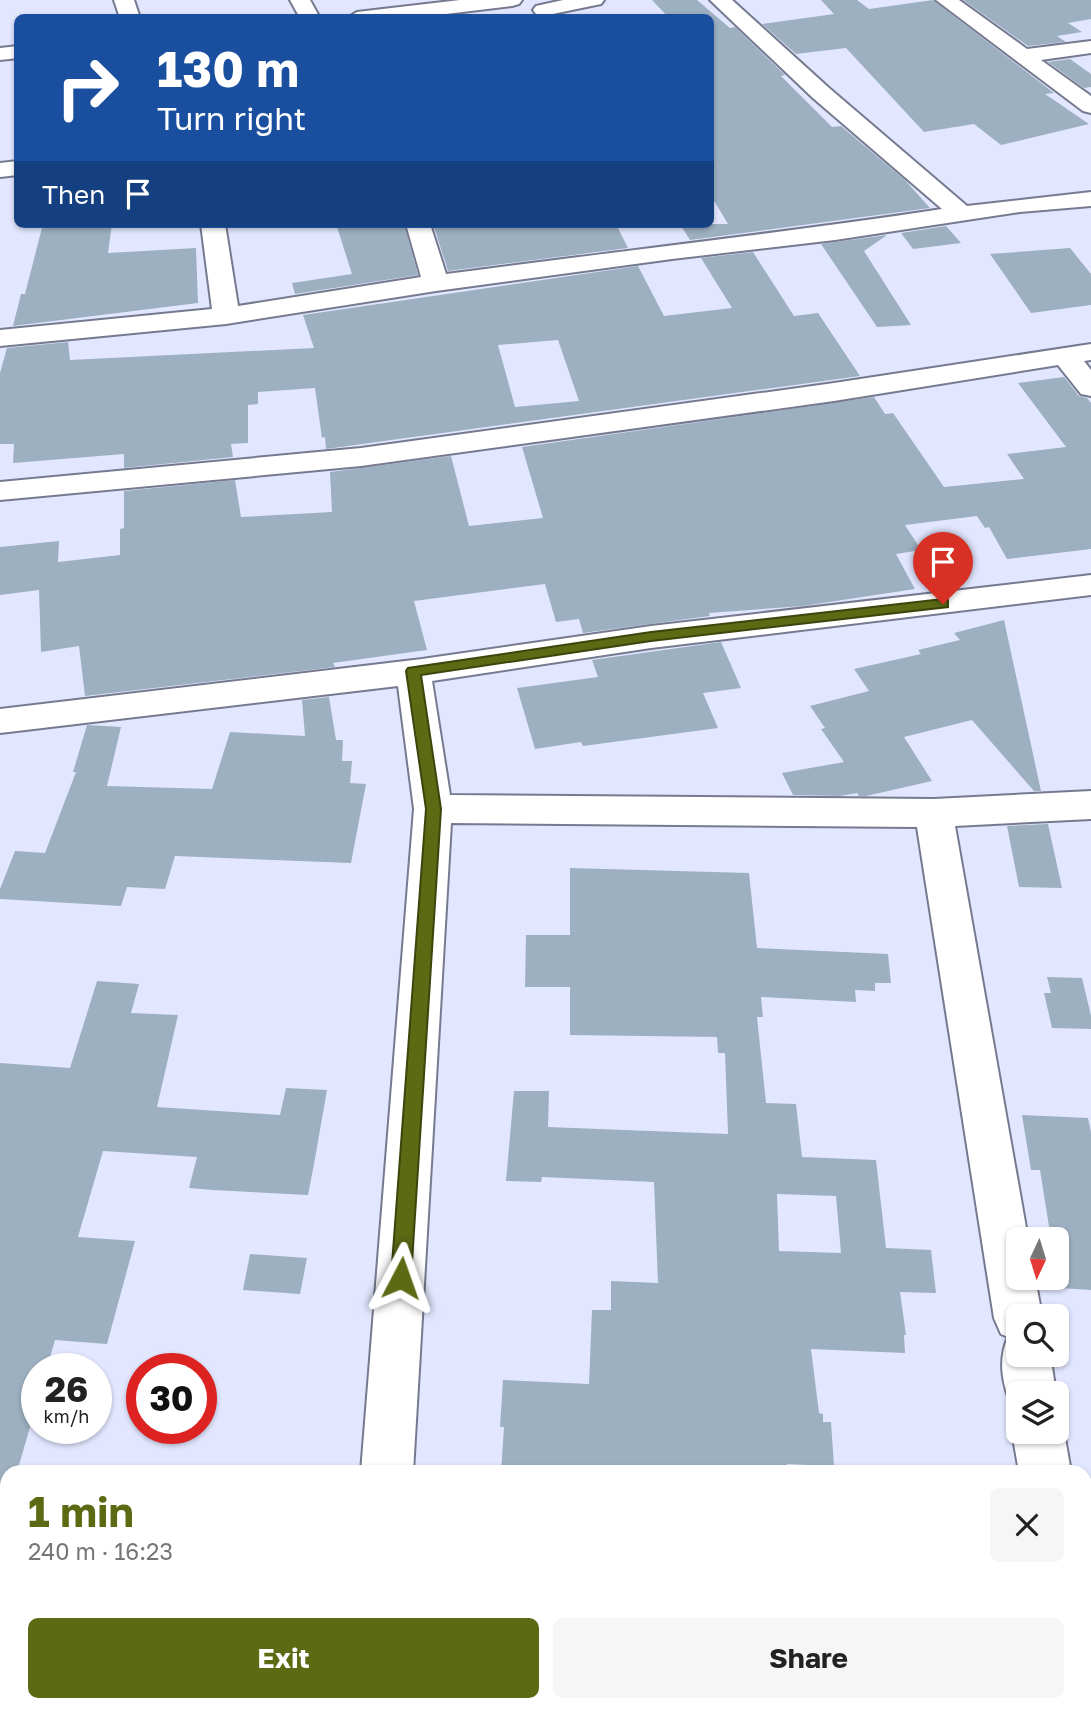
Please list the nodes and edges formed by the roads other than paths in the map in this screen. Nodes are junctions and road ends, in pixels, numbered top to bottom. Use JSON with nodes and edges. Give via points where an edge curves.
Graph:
{"nodes":[{"id":1,"x":512,"y":0,"type":"edge"},
{"id":2,"x":594,"y":0,"type":"edge"},
{"id":3,"x":720,"y":0,"type":"edge"},
{"id":4,"x":946,"y":0,"type":"edge"},
{"id":5,"x":542,"y":9,"type":"edge"},
{"id":6,"x":391,"y":14,"type":"edge"},
{"id":7,"x":1091,"y":47,"type":"edge"},
{"id":8,"x":1021,"y":56,"type":"junction"},
{"id":9,"x":1091,"y":106,"type":"edge"},
{"id":10,"x":1091,"y":199,"type":"edge"},
{"id":11,"x":962,"y":214,"type":"junction"},
{"id":12,"x":214,"y":228,"type":"edge"},
{"id":13,"x":419,"y":228,"type":"edge"},
{"id":14,"x":704,"y":228,"type":"edge"},
{"id":15,"x":717,"y":246,"type":"junction"},
{"id":16,"x":436,"y":283,"type":"junction"},
{"id":17,"x":226,"y":316,"type":"junction"},
{"id":18,"x":0,"y":338,"type":"edge"},
{"id":19,"x":1078,"y":354,"type":"edge"},
{"id":20,"x":1091,"y":388,"type":"edge"},
{"id":21,"x":0,"y":491,"type":"edge"},
{"id":22,"x":1091,"y":585,"type":"edge"},
{"id":23,"x":413,"y":671,"type":"junction"},
{"id":24,"x":0,"y":721,"type":"edge"},
{"id":25,"x":1091,"y":805,"type":"edge"},
{"id":26,"x":433,"y":809,"type":"junction"},
{"id":27,"x":934,"y":813,"type":"junction"},
{"id":28,"x":1016,"y":1304,"type":"edge"},
{"id":29,"x":1040,"y":1444,"type":"edge"},
{"id":30,"x":387,"y":1465,"type":"edge"},
{"id":31,"x":1044,"y":1465,"type":"edge"}],
"edges":[{"from":1,"to":6,"type":"street"},
{"from":2,"to":5,"type":"street"},
{"from":3,"to":11,"type":"street"},
{"from":4,"to":8,"type":"street"},
{"from":7,"to":8,"type":"street"},
{"from":8,"to":9,"type":"street"},
{"from":10,"to":11,"type":"street"},
{"from":11,"to":15,"type":"street"},
{"from":12,"to":17,"type":"street"},
{"from":13,"to":16,"type":"street"},
{"from":14,"to":15,"type":"street"},
{"from":15,"to":16,"type":"street"},
{"from":16,"to":17,"type":"street"},
{"from":17,"to":18,"type":"street"},
{"from":19,"to":20,"type":"street"},
{"from":19,"to":21,"type":"street","via":[[834,393],[361,457]]},
{"from":22,"to":23,"type":"street","via":[[651,637]]},
{"from":23,"to":24,"type":"street"},
{"from":23,"to":26,"type":"street"},
{"from":25,"to":27,"type":"street"},
{"from":26,"to":27,"type":"street"},
{"from":26,"to":30,"type":"street"},
{"from":27,"to":28,"type":"street"},
{"from":29,"to":31,"type":"street"}]}
